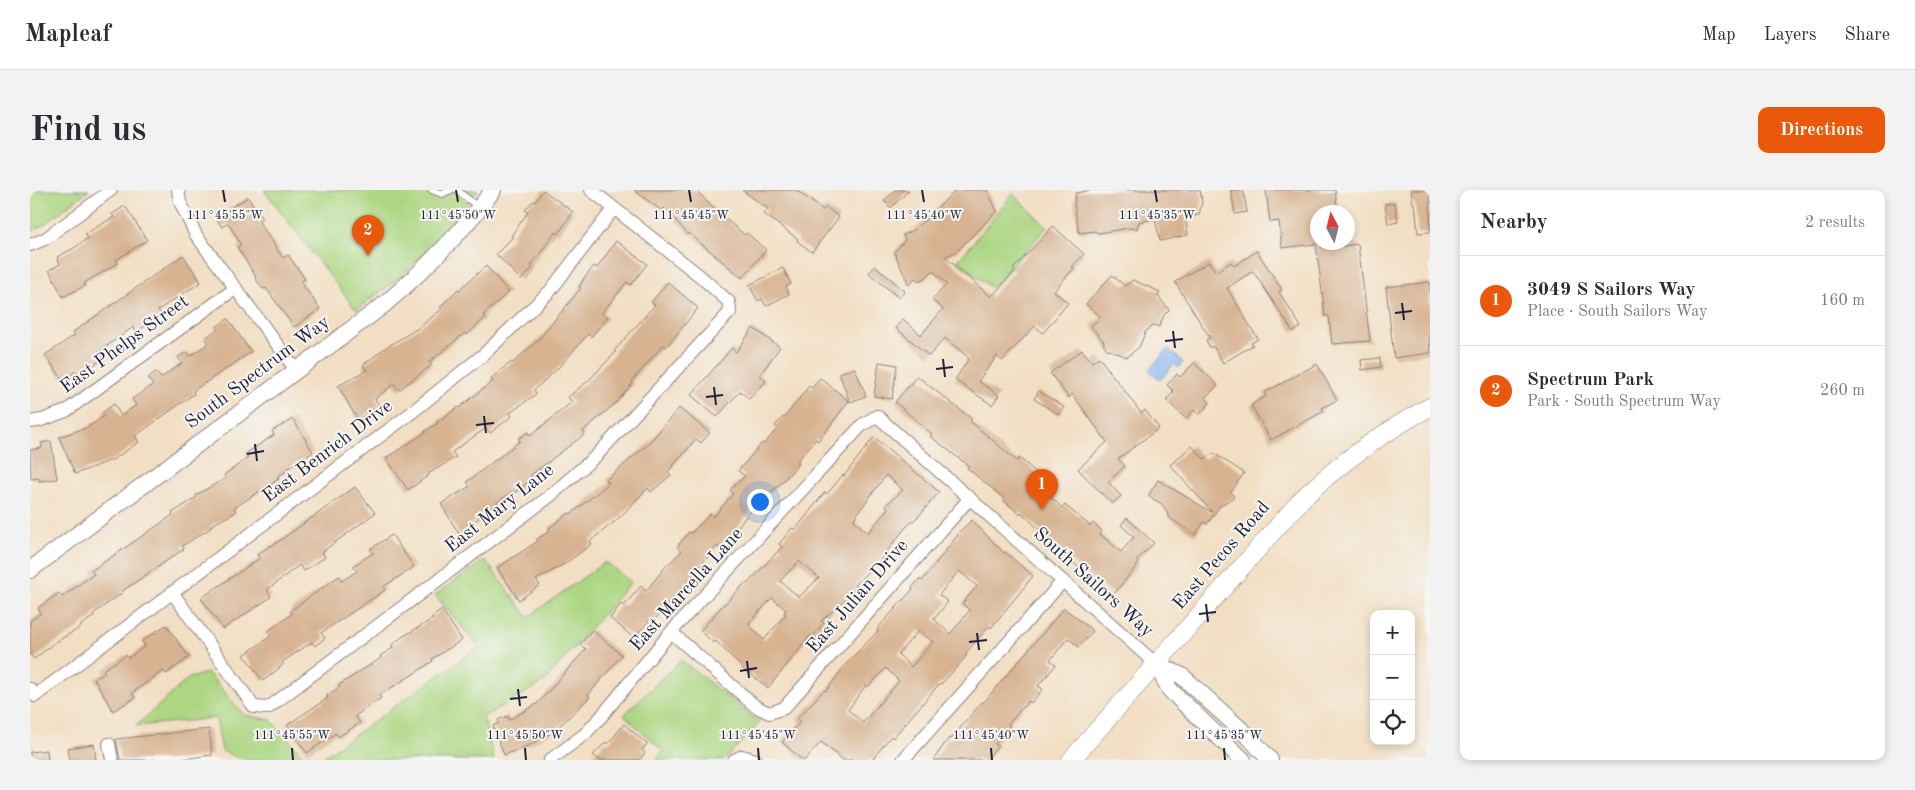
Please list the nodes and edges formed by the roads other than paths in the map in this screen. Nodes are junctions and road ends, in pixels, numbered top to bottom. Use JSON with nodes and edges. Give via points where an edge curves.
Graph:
{"nodes":[{"id":1,"x":111,"y":190,"type":"edge"},
{"id":2,"x":178,"y":190,"type":"edge"},
{"id":3,"x":432,"y":190,"type":"edge"},
{"id":4,"x":451,"y":190,"type":"edge"},
{"id":5,"x":457,"y":190,"type":"edge"},
{"id":6,"x":493,"y":190,"type":"edge"},
{"id":7,"x":591,"y":190,"type":"edge"},
{"id":8,"x":480,"y":208,"type":"junction"},
{"id":9,"x":614,"y":208,"type":"junction"},
{"id":10,"x":30,"y":245,"type":"edge"},
{"id":11,"x":236,"y":288,"type":"junction"},
{"id":12,"x":296,"y":370,"type":"junction"},
{"id":13,"x":1430,"y":407,"type":"edge"},
{"id":14,"x":870,"y":420,"type":"joint"},
{"id":15,"x":30,"y":422,"type":"edge"},
{"id":16,"x":970,"y":498,"type":"junction"},
{"id":17,"x":30,"y":570,"type":"edge"},
{"id":18,"x":1063,"y":581,"type":"junction"},
{"id":19,"x":172,"y":592,"type":"junction"},
{"id":20,"x":671,"y":632,"type":"junction"},
{"id":21,"x":1156,"y":664,"type":"junction"},
{"id":22,"x":33,"y":692,"type":"edge"},
{"id":23,"x":109,"y":744,"type":"dead end"},
{"id":24,"x":755,"y":759,"type":"edge"},
{"id":25,"x":112,"y":760,"type":"edge"},
{"id":26,"x":550,"y":760,"type":"edge"},
{"id":27,"x":734,"y":760,"type":"edge"},
{"id":28,"x":903,"y":760,"type":"edge"},
{"id":29,"x":1071,"y":760,"type":"edge"},
{"id":30,"x":1243,"y":760,"type":"edge"},
{"id":31,"x":1270,"y":760,"type":"edge"}],
"edges":[{"from":1,"to":10,"type":"street","via":[[45,238]]},
{"from":2,"to":11,"type":"street","via":[[180,202],[196,235]]},
{"from":3,"to":4,"type":"lane","via":[[442,194]]},
{"from":5,"to":8,"type":"lane"},
{"from":6,"to":8,"type":"street","name":"South Spectrum Way"},
{"from":7,"to":9,"type":"street"},
{"from":8,"to":12,"type":"street","name":"South Spectrum Way","via":[[417,276]]},
{"from":9,"to":19,"type":"street","name":"East Benrich Drive","via":[[550,291],[483,355]]},
{"from":9,"to":19,"type":"street","name":"East Mary Lane","via":[[707,282],[729,302],[730,312],[596,456],[550,496],[268,708],[254,707]]},
{"from":11,"to":12,"type":"street"},
{"from":11,"to":15,"type":"street","name":"East Phelps Street","via":[[79,403],[58,414]]},
{"from":12,"to":17,"type":"street","name":"South Spectrum Way"},
{"from":13,"to":21,"type":"main road","name":"East Pecos Road","via":[[1371,442],[1309,492]]},
{"from":14,"to":16,"type":"street","name":"South Sailors Way","via":[[877,416]]},
{"from":14,"to":20,"type":"street","name":"East Marcella Lane"},
{"from":16,"to":18,"type":"street","name":"South Sailors Way"},
{"from":16,"to":20,"type":"street","name":"East Julian Drive","via":[[784,708],[769,713],[755,706]]},
{"from":18,"to":21,"type":"street","name":"South Sailors Way"},
{"from":18,"to":28,"type":"street"},
{"from":19,"to":22,"type":"street","name":"East Benrich Drive"},
{"from":20,"to":26,"type":"street","name":"East Marcella Lane","via":[[585,734]]},
{"from":21,"to":29,"type":"main road","name":"East Pecos Road"},
{"from":21,"to":30,"type":"street","via":[[1170,690]]},
{"from":21,"to":31,"type":"street","via":[[1182,676]]},
{"from":23,"to":25,"type":"street"},
{"from":24,"to":27,"type":"street","via":[[742,756]]}]}
